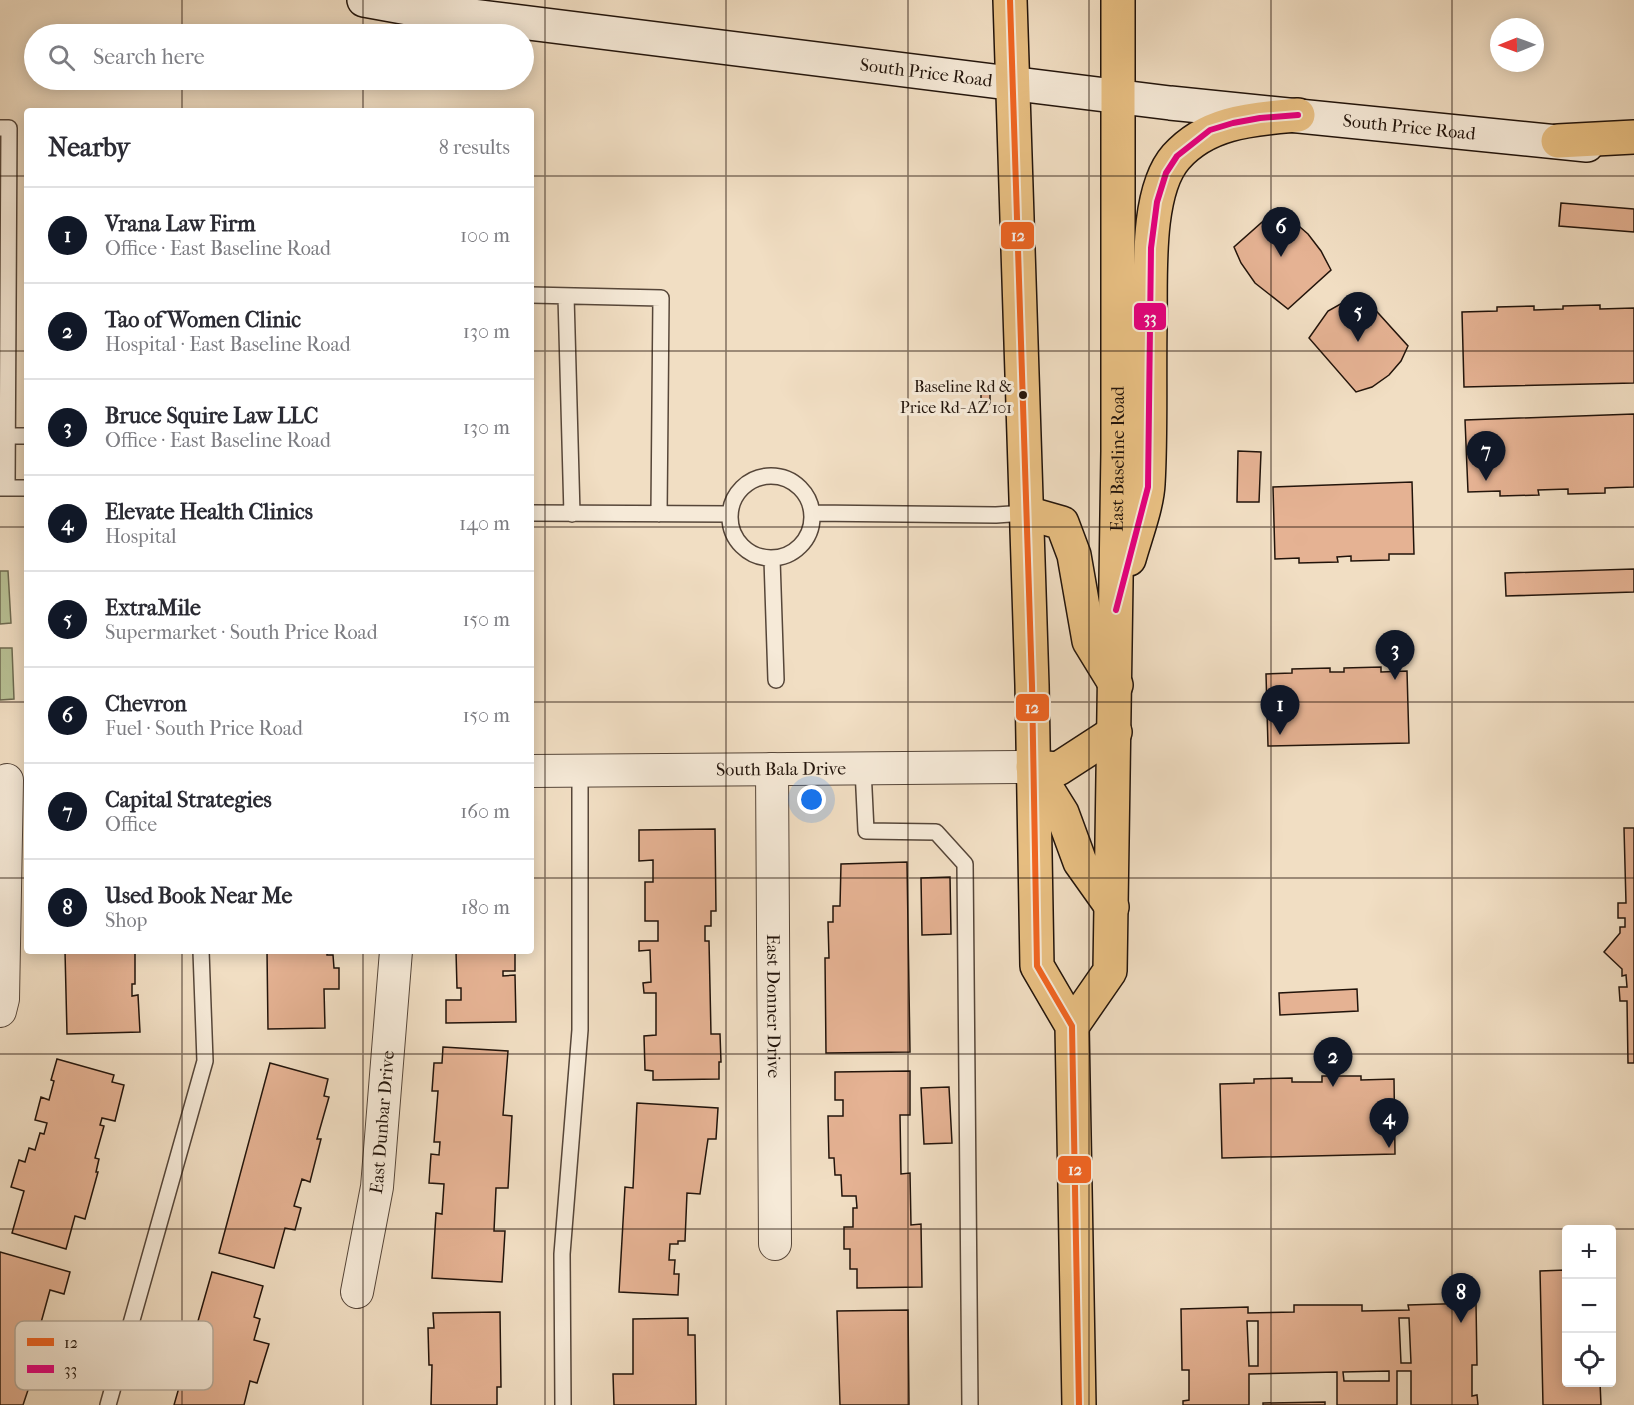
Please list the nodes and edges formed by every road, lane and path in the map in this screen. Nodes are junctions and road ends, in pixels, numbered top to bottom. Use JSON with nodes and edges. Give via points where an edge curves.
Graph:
{"nodes":[{"id":1,"x":364,"y":0,"type":"edge"},
{"id":2,"x":1010,"y":0,"type":"edge"},
{"id":3,"x":1118,"y":0,"type":"edge"},
{"id":4,"x":1013,"y":84,"type":"junction"},
{"id":5,"x":1120,"y":96,"type":"junction"},
{"id":6,"x":1298,"y":115,"type":"junction"},
{"id":7,"x":0,"y":128,"type":"edge"},
{"id":8,"x":1634,"y":137,"type":"edge"},
{"id":9,"x":1558,"y":141,"type":"junction"},
{"id":10,"x":1634,"y":150,"type":"edge"},
{"id":11,"x":534,"y":295,"type":"edge"},
{"id":12,"x":566,"y":296,"type":"junction"},
{"id":13,"x":7,"y":436,"type":"junction"},
{"id":14,"x":24,"y":436,"type":"edge"},
{"id":15,"x":3,"y":488,"type":"edge"},
{"id":16,"x":24,"y":488,"type":"edge"},
{"id":17,"x":534,"y":513,"type":"edge"},
{"id":18,"x":572,"y":513,"type":"junction"},
{"id":19,"x":812,"y":513,"type":"junction"},
{"id":20,"x":1027,"y":513,"type":"junction"},
{"id":21,"x":658,"y":514,"type":"junction"},
{"id":22,"x":730,"y":514,"type":"junction"},
{"id":23,"x":772,"y":559,"type":"junction"},
{"id":24,"x":1116,"y":610,"type":"junction"},
{"id":25,"x":776,"y":680,"type":"dead end"},
{"id":26,"x":1116,"y":685,"type":"junction"},
{"id":27,"x":1115,"y":732,"type":"junction"},
{"id":28,"x":1033,"y":767,"type":"junction"},
{"id":29,"x":772,"y":769,"type":"junction"},
{"id":30,"x":863,"y":769,"type":"junction"},
{"id":31,"x":580,"y":770,"type":"junction"},
{"id":32,"x":534,"y":771,"type":"edge"},
{"id":33,"x":11,"y":779,"type":"edge"},
{"id":34,"x":1112,"y":907,"type":"junction"},
{"id":35,"x":201,"y":954,"type":"edge"},
{"id":36,"x":396,"y":954,"type":"edge"},
{"id":37,"x":0,"y":1011,"type":"edge"},
{"id":38,"x":1072,"y":1026,"type":"junction"},
{"id":39,"x":775,"y":1244,"type":"dead end"},
{"id":40,"x":357,"y":1292,"type":"dead end"},
{"id":41,"x":132,"y":1321,"type":"edge"},
{"id":42,"x":112,"y":1390,"type":"edge"},
{"id":43,"x":108,"y":1405,"type":"edge"},
{"id":44,"x":563,"y":1405,"type":"edge"},
{"id":45,"x":970,"y":1405,"type":"edge"},
{"id":46,"x":1079,"y":1405,"type":"edge"}],
"edges":[{"from":1,"to":4,"type":"main road","name":"South Price Road"},
{"from":2,"to":4,"type":"main road"},
{"from":3,"to":5,"type":"main road","name":"East Baseline Road"},
{"from":4,"to":5,"type":"main road","name":"South Price Road"},
{"from":4,"to":20,"type":"main road"},
{"from":5,"to":6,"type":"main road","name":"South Price Road"},
{"from":5,"to":24,"type":"main road","name":"East Baseline Road"},
{"from":6,"to":9,"type":"main road","name":"South Price Road"},
{"from":6,"to":24,"type":"main road","via":[[1260,118],[1210,130],[1177,156],[1166,173],[1157,202],[1151,248],[1148,487]]},
{"from":7,"to":13,"type":"lane","via":[[9,128]]},
{"from":8,"to":9,"type":"main road"},
{"from":9,"to":10,"type":"main road","name":"South Price Road"},
{"from":11,"to":12,"type":"lane"},
{"from":12,"to":18,"type":"lane"},
{"from":12,"to":21,"type":"lane","via":[[661,298]]},
{"from":13,"to":14,"type":"lane"},
{"from":13,"to":15,"type":"lane"},
{"from":15,"to":16,"type":"lane"},
{"from":17,"to":18,"type":"lane"},
{"from":18,"to":21,"type":"lane"},
{"from":19,"to":20,"type":"lane"},
{"from":19,"to":22,"type":"lane","via":[[801,488],[790,480],[764,476],[740,489]]},
{"from":19,"to":23,"type":"lane","via":[[812,527],[801,544],[785,556]]},
{"from":20,"to":26,"type":"main road","via":[[1062,523],[1074,555],[1089,641]]},
{"from":20,"to":28,"type":"main road"},
{"from":21,"to":22,"type":"lane"},
{"from":22,"to":23,"type":"lane","via":[[734,534],[746,550]]},
{"from":23,"to":25,"type":"lane"},
{"from":24,"to":26,"type":"main road","name":"East Baseline Road"},
{"from":26,"to":27,"type":"main road","name":"East Baseline Road"},
{"from":27,"to":28,"type":"main road","via":[[1059,769]]},
{"from":27,"to":34,"type":"main road","name":"East Baseline Road"},
{"from":28,"to":30,"type":"street","name":"South Bala Drive"},
{"from":28,"to":34,"type":"main road","via":[[1062,813],[1080,862]]},
{"from":28,"to":38,"type":"main road","via":[[1037,966]]},
{"from":29,"to":30,"type":"street","name":"South Bala Drive"},
{"from":29,"to":31,"type":"street","name":"South Bala Drive"},
{"from":29,"to":39,"type":"street","name":"East Donner Drive"},
{"from":30,"to":45,"type":"lane","via":[[867,831],[936,832],[965,864]]},
{"from":31,"to":32,"type":"street","name":"South Bala Drive"},
{"from":31,"to":44,"type":"lane","via":[[580,1030],[562,1254]]},
{"from":33,"to":37,"type":"street"},
{"from":34,"to":38,"type":"main road","name":"East Baseline Road","via":[[1110,971]]},
{"from":35,"to":41,"type":"lane","via":[[205,1061]]},
{"from":36,"to":40,"type":"street","name":"East Dunbar Drive","via":[[377,1187]]},
{"from":38,"to":46,"type":"main road"},
{"from":42,"to":43,"type":"lane"}]}
